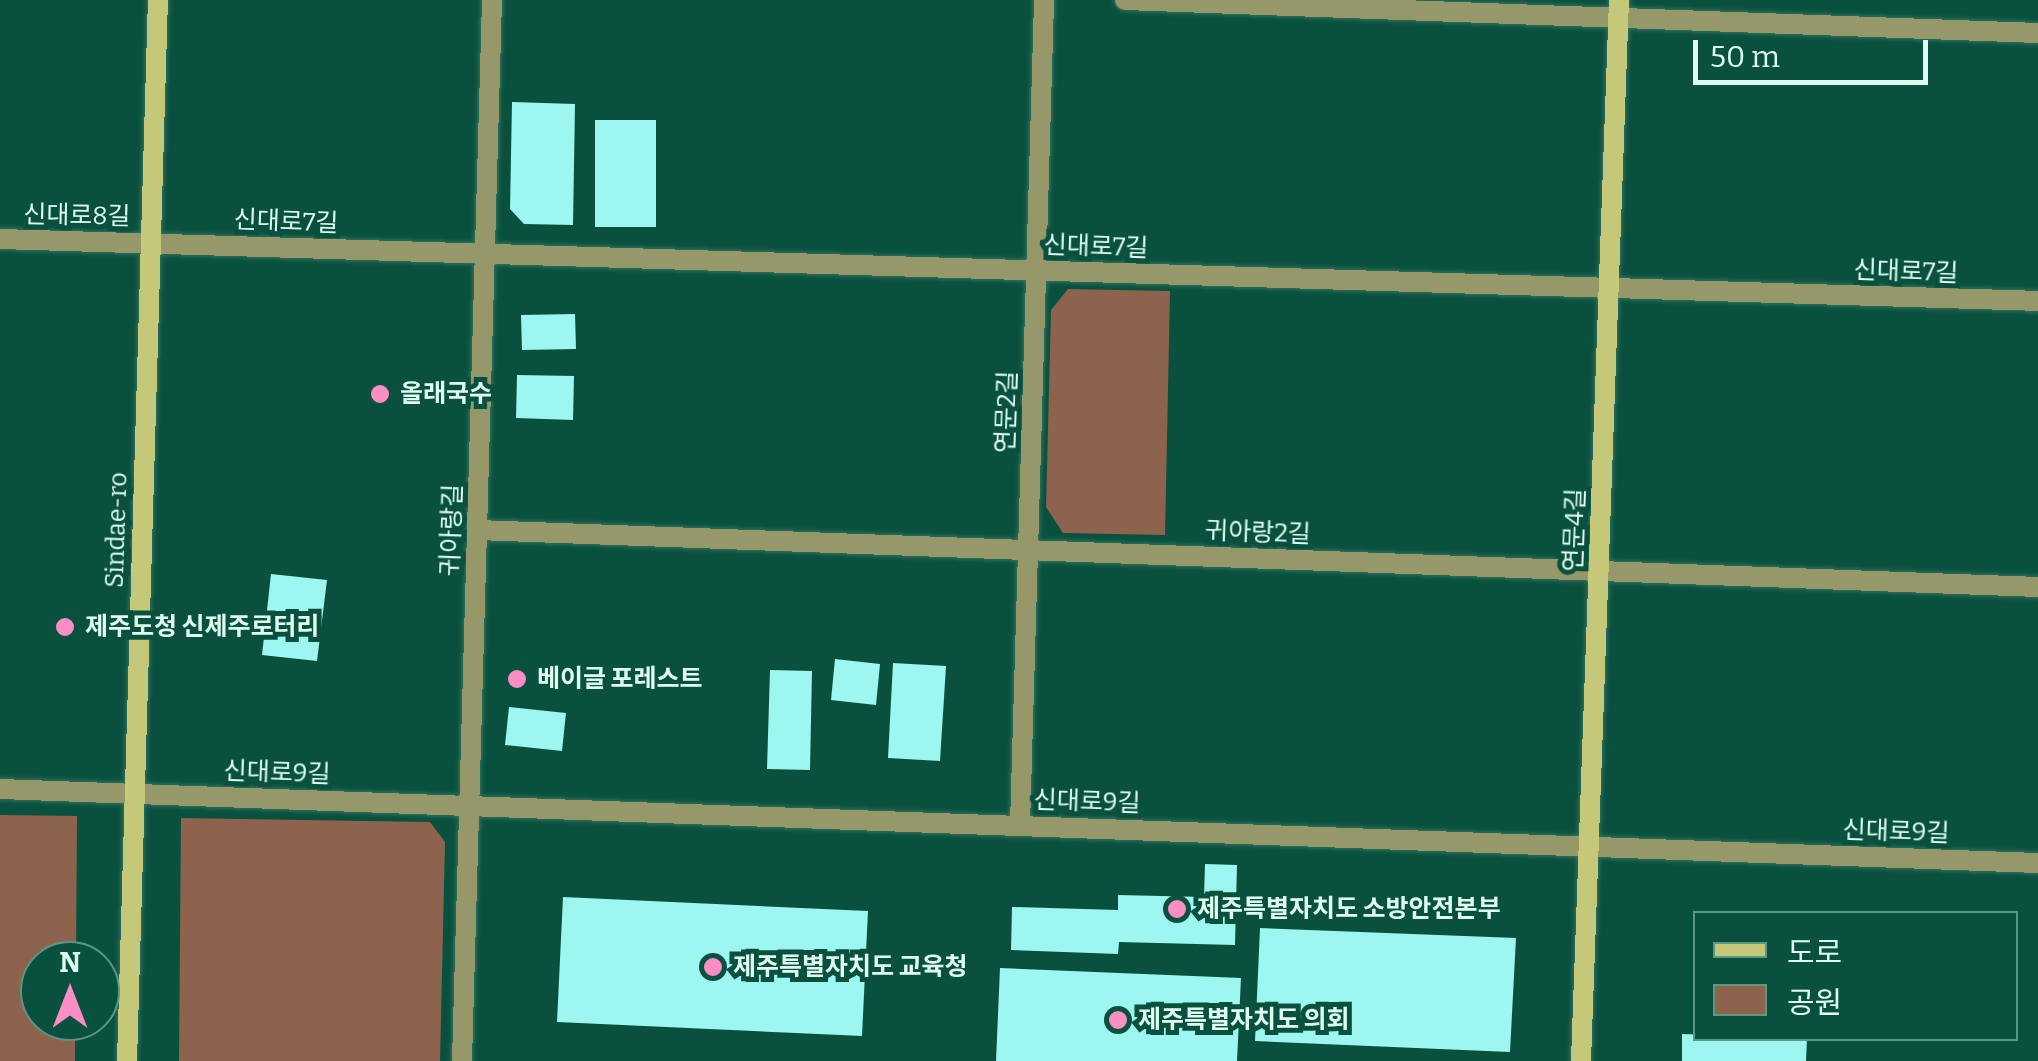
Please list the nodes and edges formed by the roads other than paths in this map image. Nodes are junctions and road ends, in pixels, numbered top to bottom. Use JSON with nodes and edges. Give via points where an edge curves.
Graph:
{"nodes":[{"id":1,"x":158,"y":0,"type":"edge"},
{"id":2,"x":492,"y":0,"type":"edge"},
{"id":3,"x":1044,"y":0,"type":"edge"},
{"id":4,"x":1124,"y":0,"type":"edge"},
{"id":5,"x":1619,"y":9,"type":"edge"},
{"id":6,"x":2038,"y":34,"type":"edge"},
{"id":7,"x":0,"y":239,"type":"edge"},
{"id":8,"x":152,"y":242,"type":"junction"},
{"id":9,"x":484,"y":254,"type":"junction"},
{"id":10,"x":1036,"y":270,"type":"junction"},
{"id":11,"x":1609,"y":288,"type":"junction"},
{"id":12,"x":2038,"y":301,"type":"edge"},
{"id":13,"x":477,"y":530,"type":"junction"},
{"id":14,"x":1028,"y":550,"type":"junction"},
{"id":15,"x":1599,"y":571,"type":"junction"},
{"id":16,"x":2038,"y":587,"type":"edge"},
{"id":17,"x":0,"y":789,"type":"edge"},
{"id":18,"x":133,"y":793,"type":"junction"},
{"id":19,"x":469,"y":804,"type":"junction"},
{"id":20,"x":1020,"y":825,"type":"junction"},
{"id":21,"x":1589,"y":846,"type":"junction"},
{"id":22,"x":2038,"y":863,"type":"edge"},
{"id":23,"x":127,"y":1061,"type":"edge"},
{"id":24,"x":462,"y":1061,"type":"edge"},
{"id":25,"x":1581,"y":1061,"type":"edge"}],
"edges":[{"from":1,"to":8,"type":"main road","name":"Sindae-ro"},
{"from":2,"to":9,"type":"street","name":"귀아랑길"},
{"from":3,"to":10,"type":"street","name":"연문2길"},
{"from":4,"to":5,"type":"street"},
{"from":5,"to":6,"type":"street"},
{"from":5,"to":11,"type":"main road","name":"연문4길"},
{"from":7,"to":8,"type":"street","name":"신대로8길"},
{"from":8,"to":9,"type":"street","name":"신대로7길"},
{"from":8,"to":18,"type":"main road","name":"Sindae-ro"},
{"from":9,"to":10,"type":"street","name":"신대로7길"},
{"from":9,"to":13,"type":"street","name":"귀아랑길"},
{"from":10,"to":11,"type":"street","name":"신대로7길"},
{"from":10,"to":14,"type":"street","name":"연문2길"},
{"from":11,"to":12,"type":"street","name":"신대로7길"},
{"from":11,"to":15,"type":"main road","name":"연문4길"},
{"from":13,"to":14,"type":"street","name":"귀아랑2길"},
{"from":13,"to":19,"type":"street","name":"귀아랑길"},
{"from":14,"to":15,"type":"street","name":"귀아랑2길"},
{"from":14,"to":20,"type":"street","name":"연문2길"},
{"from":15,"to":16,"type":"street","name":"귀아랑2길"},
{"from":15,"to":21,"type":"main road","name":"연문4길"},
{"from":17,"to":18,"type":"street","name":"신대로9길"},
{"from":18,"to":19,"type":"street","name":"신대로9길"},
{"from":18,"to":23,"type":"main road","name":"Sindae-ro"},
{"from":19,"to":20,"type":"street","name":"신대로9길"},
{"from":19,"to":24,"type":"street","name":"귀아랑길"},
{"from":20,"to":21,"type":"street","name":"신대로9길"},
{"from":21,"to":22,"type":"street","name":"신대로9길"},
{"from":21,"to":25,"type":"main road","name":"연문4길"}]}
